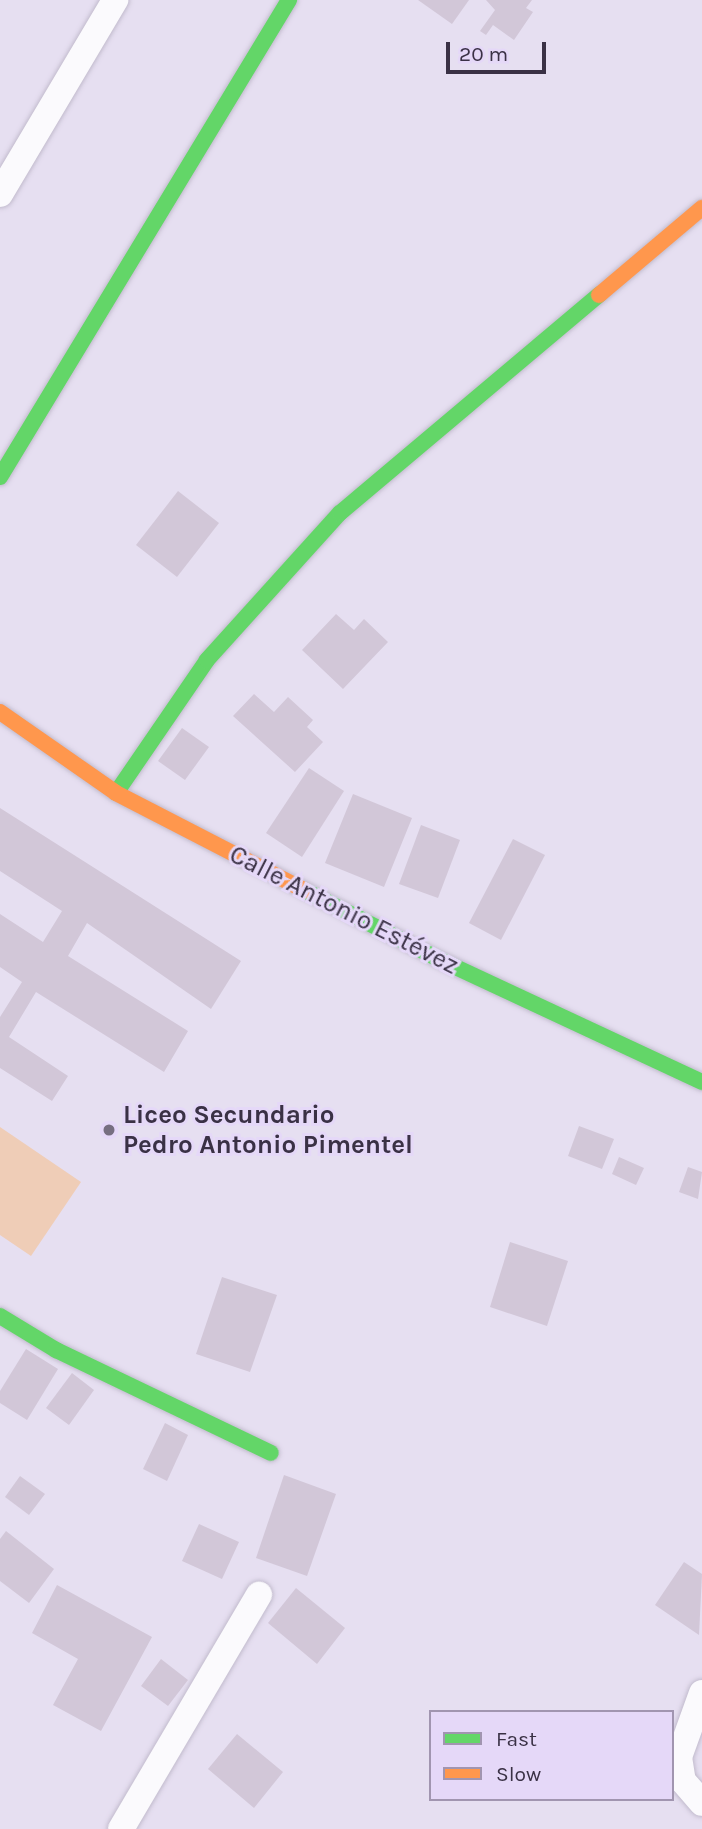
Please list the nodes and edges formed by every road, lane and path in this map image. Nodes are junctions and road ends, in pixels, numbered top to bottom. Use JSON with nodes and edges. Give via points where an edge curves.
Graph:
{"nodes":[{"id":1,"x":115,"y":0,"type":"edge"},
{"id":2,"x":289,"y":0,"type":"edge"},
{"id":3,"x":0,"y":194,"type":"edge"},
{"id":4,"x":702,"y":208,"type":"edge"},
{"id":5,"x":0,"y":477,"type":"edge"},
{"id":6,"x":0,"y":712,"type":"edge"},
{"id":7,"x":116,"y":793,"type":"junction"},
{"id":8,"x":702,"y":1082,"type":"edge"},
{"id":9,"x":0,"y":1316,"type":"edge"},
{"id":10,"x":271,"y":1453,"type":"dead end"},
{"id":11,"x":259,"y":1595,"type":"dead end"},
{"id":12,"x":702,"y":1693,"type":"edge"},
{"id":13,"x":702,"y":1803,"type":"edge"},
{"id":14,"x":121,"y":1829,"type":"edge"}],
"edges":[{"from":1,"to":3,"type":"street"},
{"from":2,"to":5,"type":"street"},
{"from":4,"to":7,"type":"street","via":[[340,513],[207,660]]},
{"from":6,"to":7,"type":"street","name":"Calle Antonio Estévez"},
{"from":7,"to":8,"type":"street","name":"Calle Antonio Estévez","via":[[438,959]]},
{"from":9,"to":10,"type":"street","via":[[57,1350]]},
{"from":11,"to":14,"type":"street"},
{"from":12,"to":13,"type":"street","via":[[679,1757],[683,1781]]}]}
